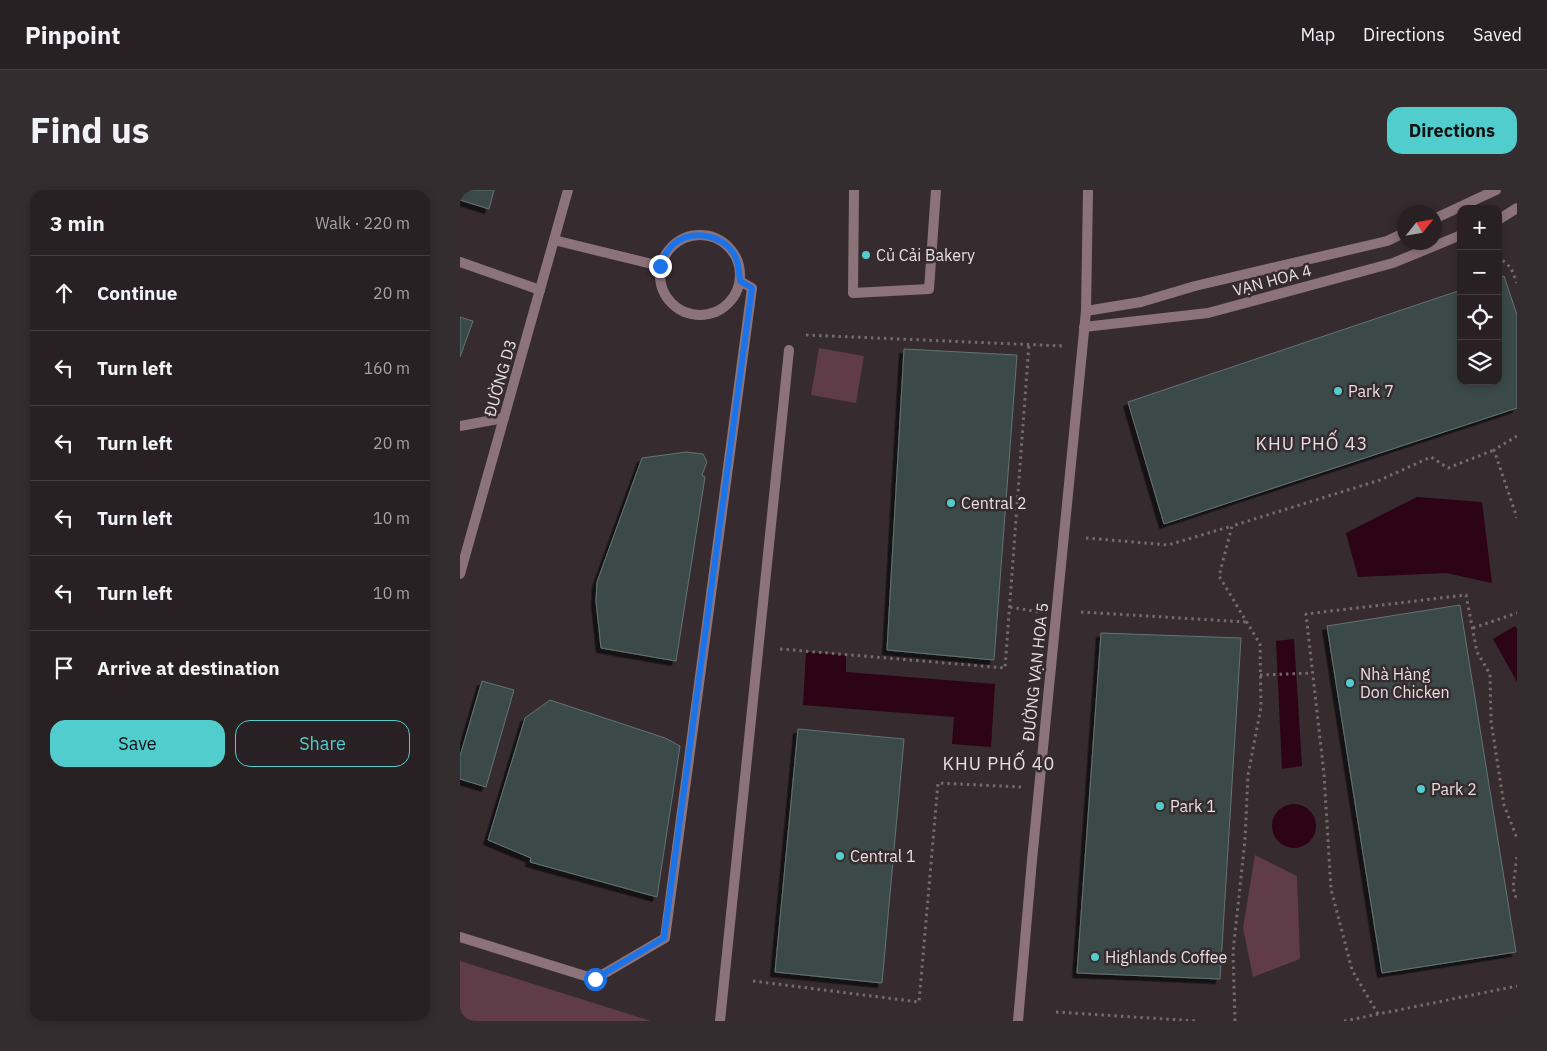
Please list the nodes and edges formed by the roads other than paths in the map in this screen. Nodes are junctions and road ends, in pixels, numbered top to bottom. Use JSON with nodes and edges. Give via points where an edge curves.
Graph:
{"nodes":[{"id":1,"x":568,"y":190,"type":"edge"},
{"id":2,"x":854,"y":190,"type":"edge"},
{"id":3,"x":936,"y":190,"type":"edge"},
{"id":4,"x":1088,"y":190,"type":"edge"},
{"id":5,"x":1496,"y":190,"type":"edge"},
{"id":6,"x":1517,"y":208,"type":"edge"},
{"id":7,"x":1442,"y":215,"type":"edge"},
{"id":8,"x":1502,"y":217,"type":"edge"},
{"id":9,"x":1397,"y":236,"type":"edge"},
{"id":10,"x":1457,"y":237,"type":"edge"},
{"id":11,"x":554,"y":240,"type":"junction"},
{"id":12,"x":460,"y":262,"type":"edge"},
{"id":13,"x":660,"y":266,"type":"junction"},
{"id":14,"x":740,"y":281,"type":"junction"},
{"id":15,"x":540,"y":290,"type":"junction"},
{"id":16,"x":1086,"y":311,"type":"junction"},
{"id":17,"x":1084,"y":327,"type":"junction"},
{"id":18,"x":789,"y":350,"type":"dead end"},
{"id":19,"x":504,"y":418,"type":"junction"},
{"id":20,"x":460,"y":426,"type":"edge"},
{"id":21,"x":460,"y":574,"type":"edge"},
{"id":22,"x":460,"y":937,"type":"edge"},
{"id":23,"x":720,"y":1021,"type":"edge"},
{"id":24,"x":1018,"y":1021,"type":"edge"}],
"edges":[{"from":1,"to":11,"type":"street","name":"ĐƯỜNG D3"},
{"from":2,"to":3,"type":"street","via":[[853,293],[929,288]]},
{"from":4,"to":16,"type":"street","name":"ĐƯỜNG VẠN HOA 5"},
{"from":5,"to":7,"type":"street"},
{"from":6,"to":8,"type":"street"},
{"from":9,"to":16,"type":"street","name":"VẠN HOA 4","via":[[1141,302]]},
{"from":10,"to":17,"type":"street","name":"VẠN HOA 4","via":[[1392,263],[1208,313]]},
{"from":11,"to":13,"type":"street"},
{"from":11,"to":15,"type":"street","name":"ĐƯỜNG D3"},
{"from":12,"to":15,"type":"street"},
{"from":13,"to":14,"type":"street","via":[[675,243],[700,235],[726,244],[739,267]]},
{"from":13,"to":14,"type":"street","via":[[662,291],[670,302],[692,315],[718,312],[736,294]]},
{"from":14,"to":22,"type":"street","via":[[752,288],[664,938],[595,979]]},
{"from":15,"to":19,"type":"street","name":"ĐƯỜNG D3"},
{"from":16,"to":17,"type":"street","name":"ĐƯỜNG VẠN HOA 5"},
{"from":17,"to":24,"type":"street","name":"ĐƯỜNG VẠN HOA 5"},
{"from":18,"to":23,"type":"street"},
{"from":19,"to":20,"type":"street"},
{"from":19,"to":21,"type":"street","name":"ĐƯỜNG D3"}]}
